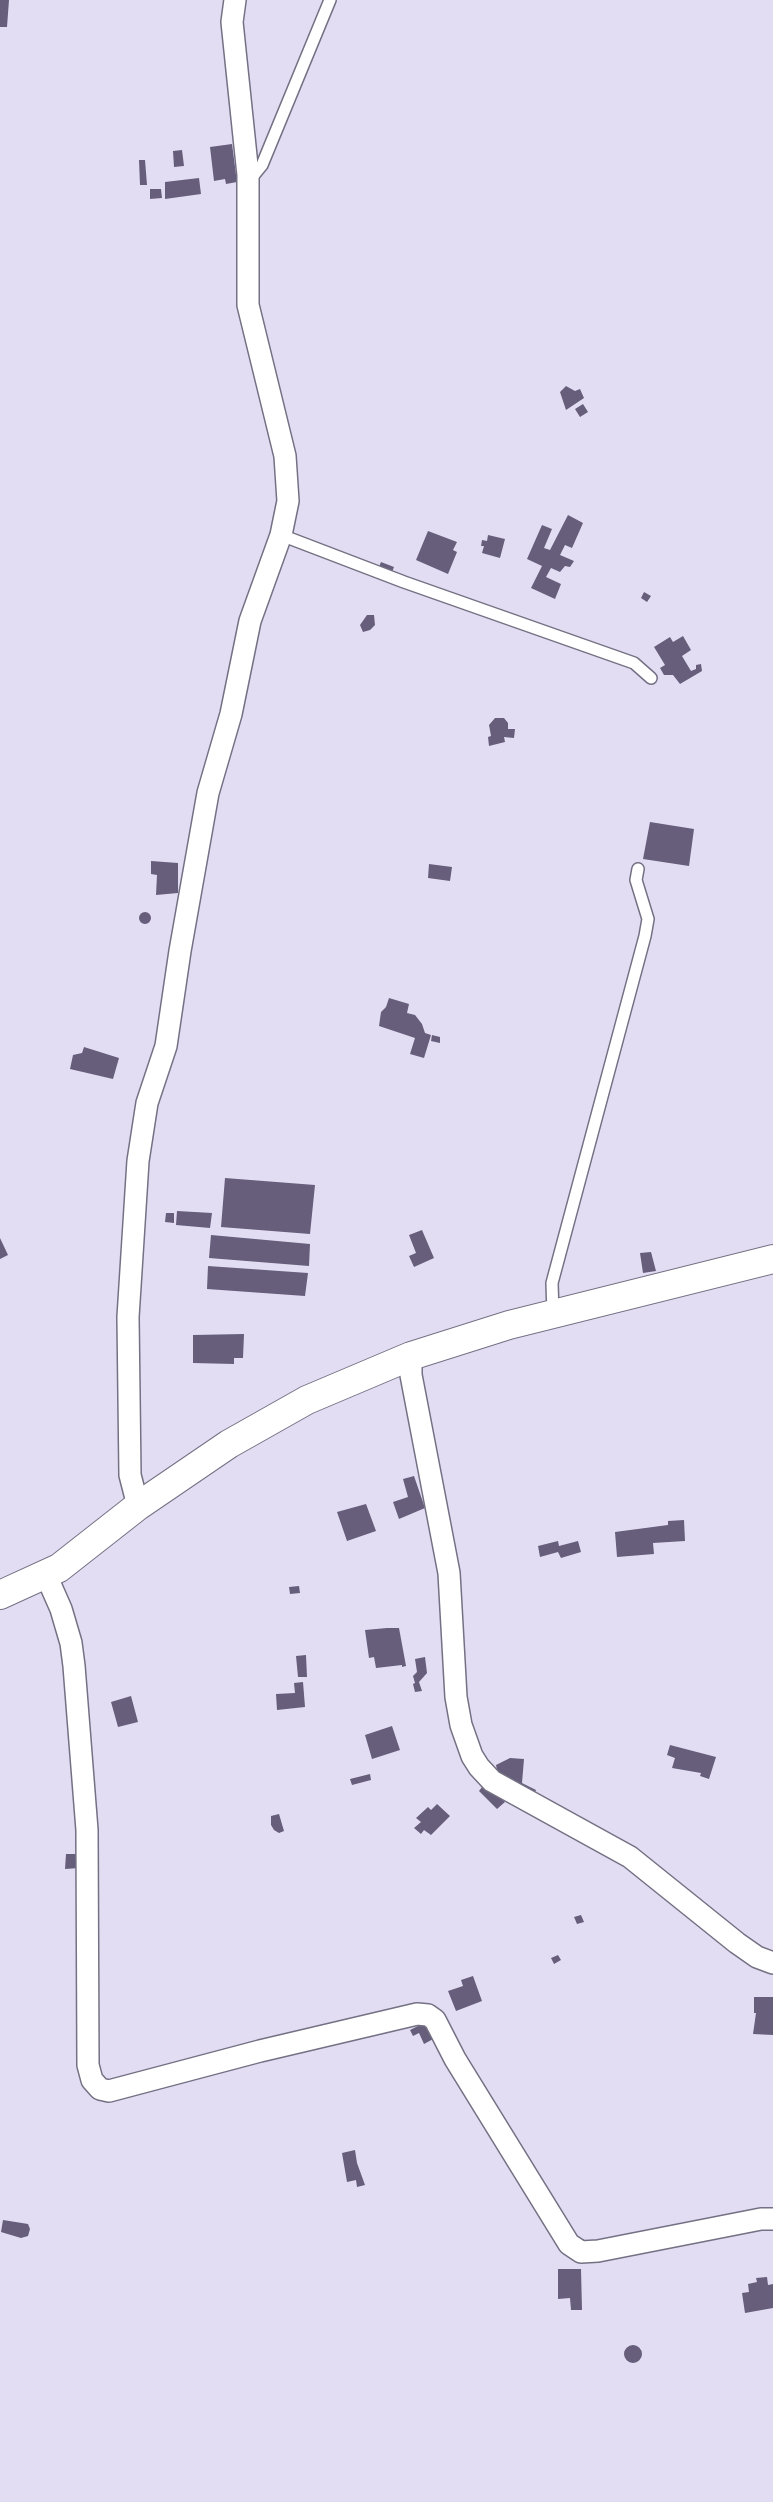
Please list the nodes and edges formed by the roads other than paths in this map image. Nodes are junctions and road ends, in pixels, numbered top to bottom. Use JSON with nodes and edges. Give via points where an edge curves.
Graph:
{"nodes":[{"id":1,"x":235,"y":0,"type":"edge"},
{"id":2,"x":330,"y":0,"type":"edge"},
{"id":3,"x":248,"y":182,"type":"junction"},
{"id":4,"x":281,"y":535,"type":"junction"},
{"id":5,"x":651,"y":678,"type":"dead end"},
{"id":6,"x":638,"y":869,"type":"dead end"},
{"id":7,"x":773,"y":1259,"type":"edge"},
{"id":8,"x":553,"y":1314,"type":"junction"},
{"id":9,"x":411,"y":1356,"type":"junction"},
{"id":10,"x":138,"y":1506,"type":"junction"},
{"id":11,"x":46,"y":1575,"type":"junction"},
{"id":12,"x":0,"y":1595,"type":"edge"},
{"id":13,"x":773,"y":1963,"type":"edge"},
{"id":14,"x":773,"y":2219,"type":"edge"}],
"edges":[{"from":1,"to":3,"type":"street","via":[[232,22]]},
{"from":2,"to":3,"type":"lane","via":[[262,165]]},
{"from":3,"to":4,"type":"street","via":[[248,305],[285,456],[288,501]]},
{"from":4,"to":5,"type":"lane","via":[[634,663]]},
{"from":4,"to":10,"type":"street","via":[[250,621],[231,714],[208,793],[166,1046],[147,1103],[138,1161],[128,1316],[130,1474]]},
{"from":6,"to":8,"type":"lane","via":[[636,880],[648,918],[645,936],[552,1283]]},
{"from":7,"to":8,"type":"main road"},
{"from":8,"to":9,"type":"main road"},
{"from":9,"to":10,"type":"main road","via":[[307,1400],[229,1444]]},
{"from":9,"to":13,"type":"street","via":[[411,1375],[449,1573],[456,1697],[461,1725],[478,1768],[492,1781],[630,1857],[737,1943],[757,1957]]},
{"from":10,"to":11,"type":"main road"},
{"from":11,"to":12,"type":"main road"},
{"from":11,"to":14,"type":"street","via":[[61,1609],[74,1666],[87,1830],[88,2064],[92,2080],[100,2089],[109,2091],[270,2049],[417,2014],[428,2015],[435,2020],[455,2059],[569,2244],[581,2252]]}]}
